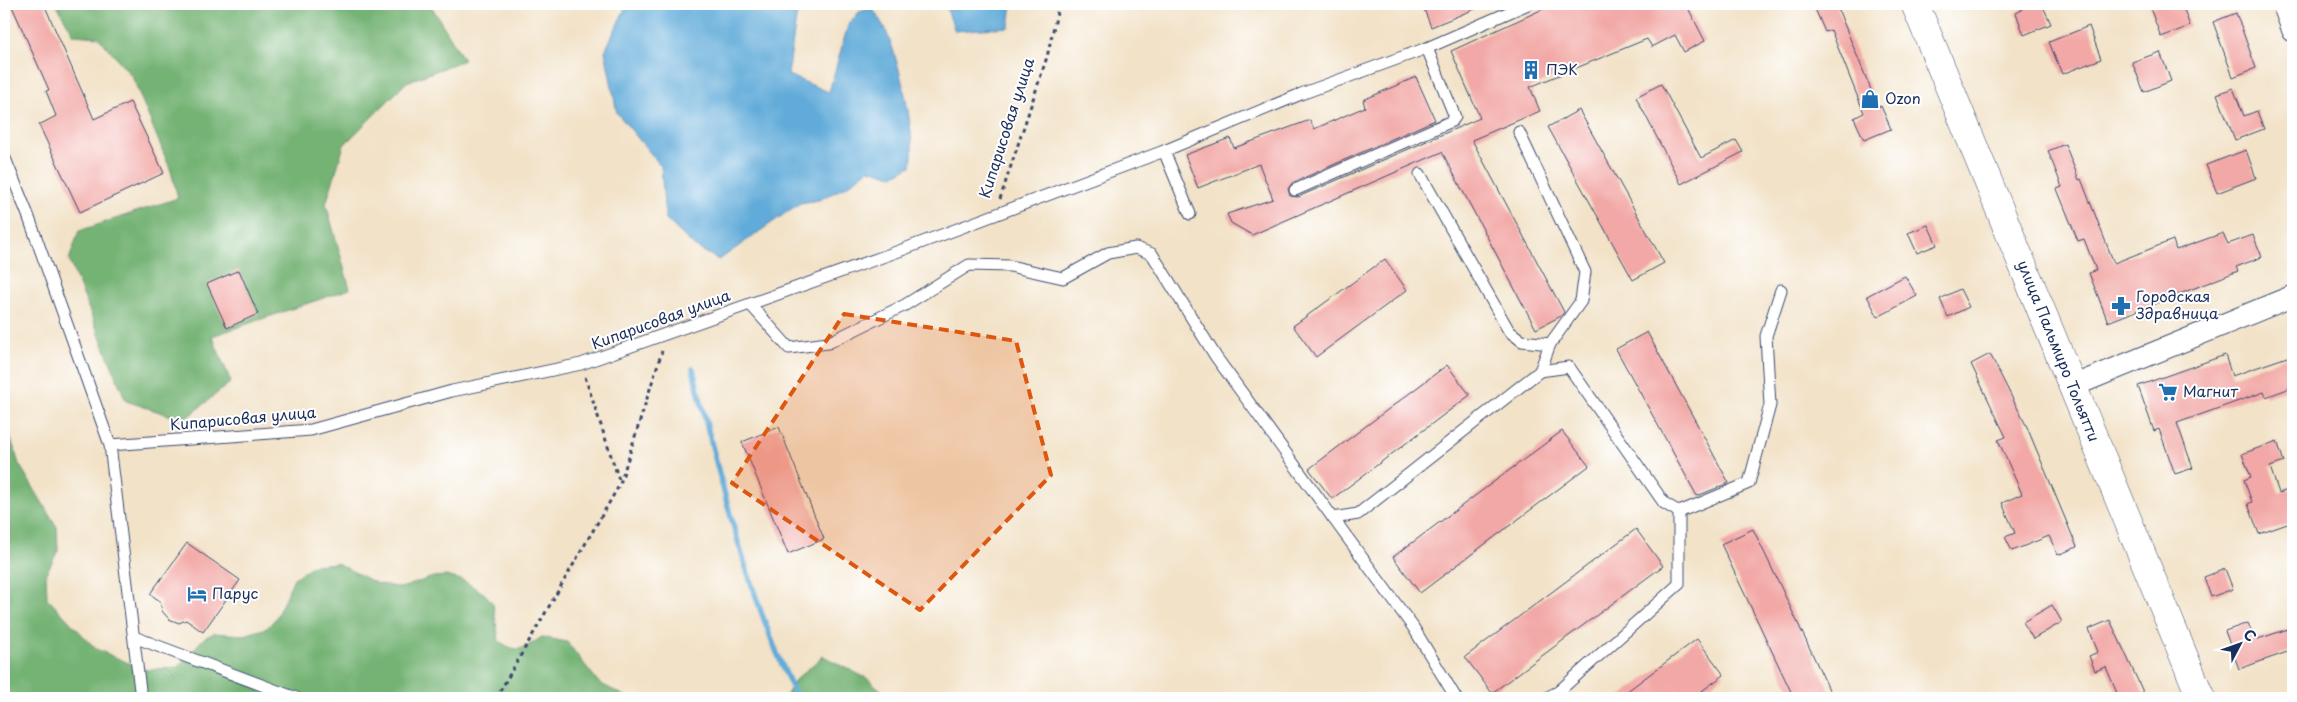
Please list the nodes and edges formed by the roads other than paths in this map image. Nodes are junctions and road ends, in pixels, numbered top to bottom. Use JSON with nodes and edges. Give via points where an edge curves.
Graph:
{"nodes":[{"id":1,"x":1528,"y":4,"type":"edge"},
{"id":2,"x":1915,"y":4,"type":"edge"},
{"id":3,"x":2283,"y":4,"type":"edge"},
{"id":4,"x":2293,"y":31,"type":"edge"},
{"id":5,"x":1427,"y":48,"type":"junction"},
{"id":6,"x":1519,"y":132,"type":"dead end"},
{"id":7,"x":1164,"y":151,"type":"junction"},
{"id":8,"x":4,"y":156,"type":"edge"},
{"id":9,"x":1420,"y":174,"type":"dead end"},
{"id":10,"x":1295,"y":190,"type":"dead end"},
{"id":11,"x":1190,"y":214,"type":"dead end"},
{"id":12,"x":1781,"y":290,"type":"dead end"},
{"id":13,"x":2293,"y":296,"type":"edge"},
{"id":14,"x":750,"y":304,"type":"junction"},
{"id":15,"x":1550,"y":344,"type":"junction"},
{"id":16,"x":1540,"y":371,"type":"junction"},
{"id":17,"x":2073,"y":386,"type":"junction"},
{"id":18,"x":110,"y":445,"type":"junction"},
{"id":19,"x":1679,"y":512,"type":"junction"},
{"id":20,"x":1333,"y":518,"type":"junction"},
{"id":21,"x":134,"y":637,"type":"junction"},
{"id":22,"x":141,"y":698,"type":"edge"},
{"id":23,"x":296,"y":698,"type":"edge"},
{"id":24,"x":1456,"y":698,"type":"edge"},
{"id":25,"x":1546,"y":698,"type":"edge"},
{"id":26,"x":2201,"y":698,"type":"edge"}],
"edges":[{"from":1,"to":5,"type":"lane"},
{"from":2,"to":17,"type":"street","name":"улица Пальмиро Тольятти"},
{"from":3,"to":4,"type":"street"},
{"from":5,"to":7,"type":"lane","via":[[1301,94]]},
{"from":5,"to":10,"type":"lane","via":[[1454,117],[1452,121]]},
{"from":6,"to":15,"type":"lane","via":[[1585,272],[1581,301]]},
{"from":7,"to":11,"type":"lane"},
{"from":7,"to":14,"type":"lane","name":"Кипарисовая улица"},
{"from":8,"to":18,"type":"lane","via":[[32,224]]},
{"from":9,"to":15,"type":"lane","via":[[1508,331],[1522,342]]},
{"from":12,"to":19,"type":"lane","via":[[1766,336],[1770,405],[1749,483]]},
{"from":13,"to":17,"type":"street"},
{"from":14,"to":18,"type":"lane","name":"Кипарисовая улица","via":[[581,364],[452,390],[311,430]]},
{"from":14,"to":20,"type":"lane","via":[[789,348],[828,343],[905,305],[970,265],[1010,266],[1063,278],[1108,253],[1136,248],[1152,254],[1216,357]]},
{"from":15,"to":16,"type":"lane"},
{"from":16,"to":19,"type":"lane","via":[[1569,367],[1664,503]]},
{"from":16,"to":20,"type":"lane","via":[[1358,514]]},
{"from":17,"to":26,"type":"street","name":"улица Пальмиро Тольятти"},
{"from":18,"to":21,"type":"lane"},
{"from":19,"to":25,"type":"lane","via":[[1679,584],[1558,692]]},
{"from":20,"to":24,"type":"lane","via":[[1414,627]]},
{"from":21,"to":22,"type":"lane"},
{"from":21,"to":23,"type":"lane"}]}
